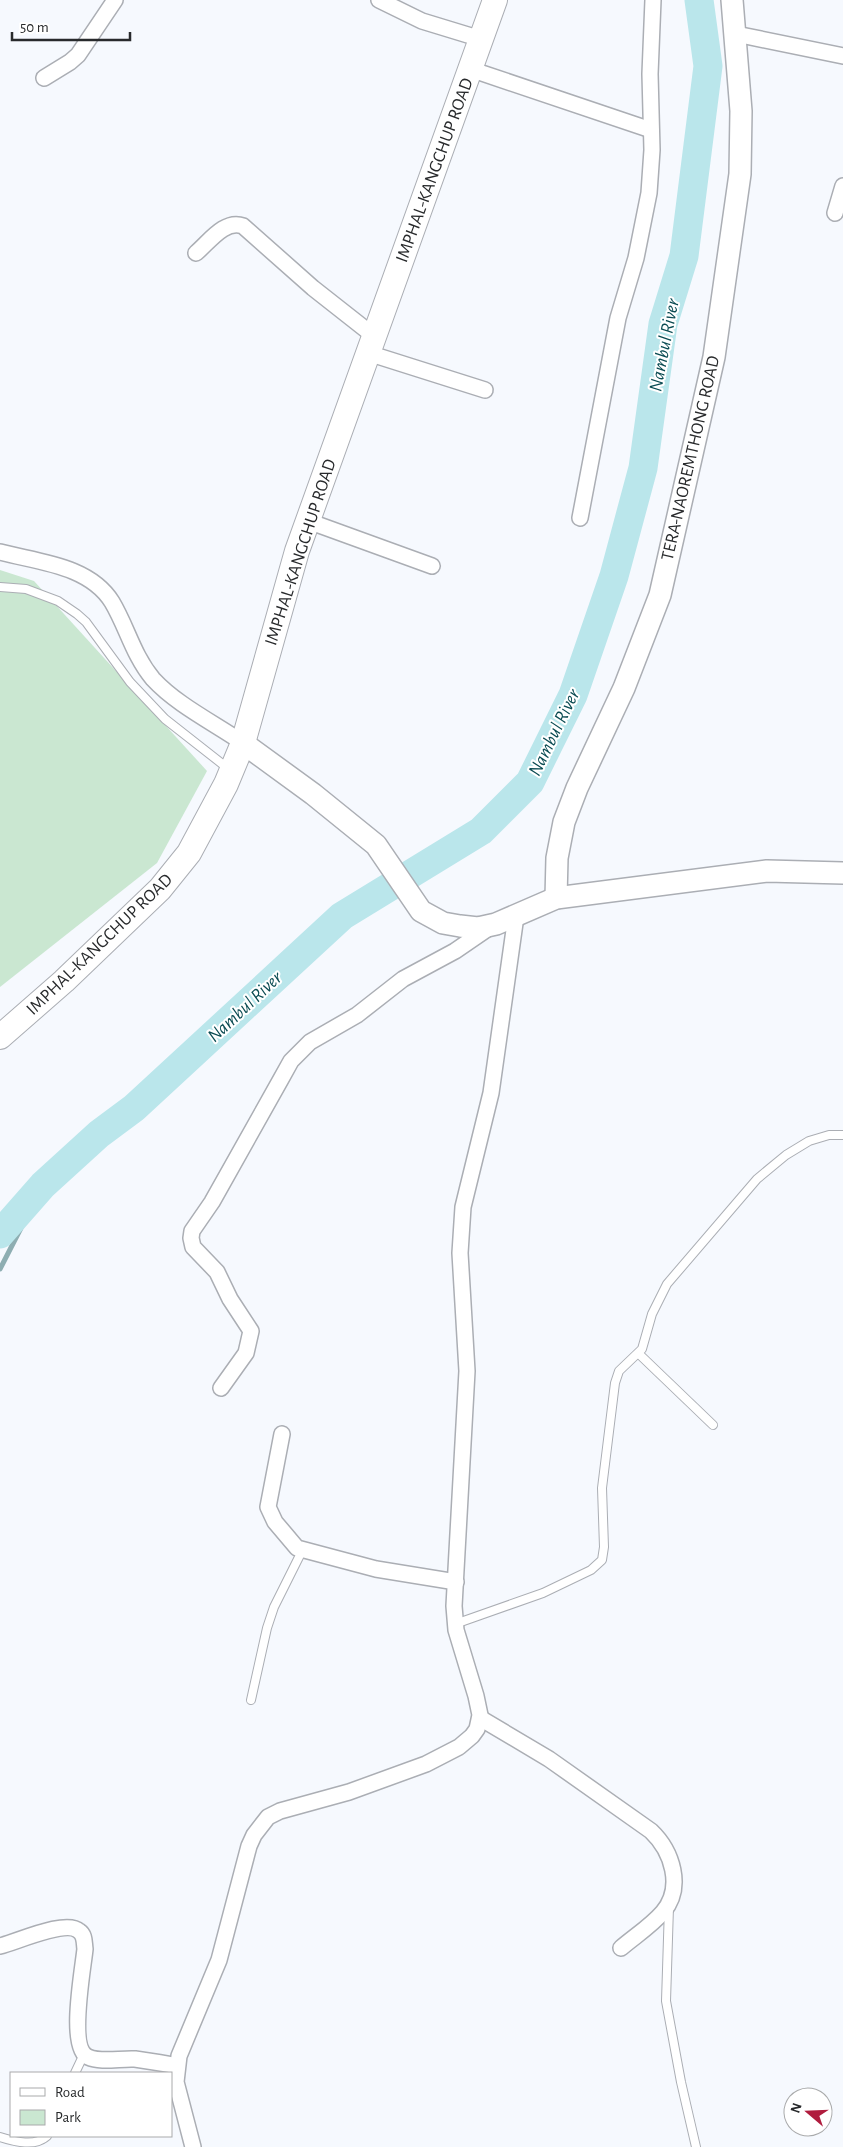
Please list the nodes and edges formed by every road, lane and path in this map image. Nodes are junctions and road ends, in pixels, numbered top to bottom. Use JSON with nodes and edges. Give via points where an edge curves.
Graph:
{"nodes":[{"id":1,"x":115,"y":0,"type":"edge"},
{"id":2,"x":379,"y":0,"type":"edge"},
{"id":3,"x":495,"y":0,"type":"edge"},
{"id":4,"x":653,"y":0,"type":"edge"},
{"id":5,"x":732,"y":0,"type":"edge"},
{"id":6,"x":736,"y":34,"type":"junction"},
{"id":7,"x":481,"y":39,"type":"junction"},
{"id":8,"x":843,"y":56,"type":"edge"},
{"id":9,"x":470,"y":68,"type":"junction"},
{"id":10,"x":44,"y":78,"type":"dead end"},
{"id":11,"x":651,"y":130,"type":"junction"},
{"id":12,"x":843,"y":186,"type":"edge"},
{"id":13,"x":835,"y":213,"type":"dead end"},
{"id":14,"x":196,"y":253,"type":"dead end"},
{"id":15,"x":371,"y":344,"type":"junction"},
{"id":16,"x":485,"y":390,"type":"dead end"},
{"id":17,"x":580,"y":518,"type":"dead end"},
{"id":18,"x":308,"y":521,"type":"junction"},
{"id":19,"x":0,"y":552,"type":"edge"},
{"id":20,"x":432,"y":566,"type":"dead end"},
{"id":21,"x":0,"y":587,"type":"edge"},
{"id":22,"x":243,"y":743,"type":"junction"},
{"id":23,"x":231,"y":771,"type":"junction"},
{"id":24,"x":843,"y":873,"type":"edge"},
{"id":25,"x":556,"y":898,"type":"junction"},
{"id":26,"x":516,"y":916,"type":"junction"},
{"id":27,"x":493,"y":925,"type":"junction"},
{"id":28,"x":0,"y":1037,"type":"edge"},
{"id":29,"x":843,"y":1135,"type":"edge"},
{"id":30,"x":639,"y":1354,"type":"junction"},
{"id":31,"x":221,"y":1388,"type":"dead end"},
{"id":32,"x":714,"y":1425,"type":"dead end"},
{"id":33,"x":282,"y":1434,"type":"dead end"},
{"id":34,"x":302,"y":1551,"type":"junction"},
{"id":35,"x":456,"y":1582,"type":"junction"},
{"id":36,"x":455,"y":1624,"type":"junction"},
{"id":37,"x":252,"y":1700,"type":"dead end"},
{"id":38,"x":480,"y":1718,"type":"junction"},
{"id":39,"x":669,"y":1902,"type":"junction"},
{"id":40,"x":0,"y":1946,"type":"edge"},
{"id":41,"x":621,"y":1948,"type":"dead end"},
{"id":42,"x":84,"y":2054,"type":"junction"},
{"id":43,"x":177,"y":2066,"type":"junction"},
{"id":44,"x":75,"y":2072,"type":"edge"},
{"id":45,"x":0,"y":2137,"type":"edge"},
{"id":46,"x":46,"y":2137,"type":"edge"},
{"id":47,"x":193,"y":2147,"type":"edge"},
{"id":48,"x":696,"y":2147,"type":"edge"}],
"edges":[{"from":1,"to":10,"type":"street","via":[[78,55]]},
{"from":2,"to":7,"type":"street","via":[[422,20]]},
{"from":3,"to":7,"type":"main road","name":"IMPHAL-KANGCHUP ROAD"},
{"from":4,"to":11,"type":"street"},
{"from":5,"to":6,"type":"street","name":"TERA-NAOREMTHONG ROAD"},
{"from":6,"to":8,"type":"street"},
{"from":6,"to":25,"type":"street","name":"TERA-NAOREMTHONG ROAD","via":[[741,112],[740,174],[712,366],[660,595],[624,688],[564,822],[557,858]]},
{"from":7,"to":9,"type":"main road","name":"IMPHAL-KANGCHUP ROAD"},
{"from":9,"to":11,"type":"street"},
{"from":9,"to":15,"type":"main road","name":"IMPHAL-KANGCHUP ROAD"},
{"from":11,"to":17,"type":"street","via":[[652,150],[644,220],[618,318]]},
{"from":12,"to":13,"type":"street"},
{"from":14,"to":15,"type":"street","via":[[224,228],[231,224],[243,226]]},
{"from":15,"to":16,"type":"street"},
{"from":15,"to":18,"type":"main road","name":"IMPHAL-KANGCHUP ROAD"},
{"from":18,"to":20,"type":"street"},
{"from":18,"to":22,"type":"main road","name":"IMPHAL-KANGCHUP ROAD"},
{"from":19,"to":22,"type":"street","via":[[62,567],[101,589],[112,602],[128,639],[152,678],[166,692]]},
{"from":21,"to":23,"type":"lane","via":[[26,589],[58,601],[77,614],[130,682],[164,719]]},
{"from":22,"to":23,"type":"main road","name":"IMPHAL-KANGCHUP ROAD"},
{"from":22,"to":27,"type":"street","via":[[376,844],[421,912],[460,926],[478,928]]},
{"from":23,"to":28,"type":"main road","name":"IMPHAL-KANGCHUP ROAD","via":[[189,853],[160,889]]},
{"from":24,"to":25,"type":"street","via":[[768,871]]},
{"from":25,"to":26,"type":"street"},
{"from":26,"to":27,"type":"street"},
{"from":26,"to":35,"type":"street","via":[[491,1093],[462,1207],[460,1254],[467,1371]]},
{"from":27,"to":31,"type":"street","via":[[455,951],[402,979],[357,1015],[310,1042],[281,1079],[212,1202],[196,1224],[191,1238],[193,1247],[217,1272],[251,1332],[246,1353]]},
{"from":29,"to":30,"type":"lane","via":[[809,1141],[757,1179],[667,1284],[655,1306]]},
{"from":30,"to":32,"type":"lane"},
{"from":30,"to":36,"type":"lane","via":[[619,1371],[615,1383],[602,1488],[602,1560],[591,1570],[543,1593]]},
{"from":33,"to":34,"type":"street","via":[[268,1507],[275,1522]]},
{"from":34,"to":35,"type":"street","via":[[376,1569]]},
{"from":34,"to":37,"type":"lane","via":[[269,1621]]},
{"from":35,"to":36,"type":"street"},
{"from":36,"to":38,"type":"street"},
{"from":38,"to":39,"type":"street","via":[[550,1759],[662,1842],[672,1867]]},
{"from":38,"to":43,"type":"street","via":[[472,1736],[441,1757],[349,1792],[280,1811],[261,1824],[248,1846],[219,1960],[185,2037]]},
{"from":39,"to":41,"type":"street","via":[[654,1921]]},
{"from":39,"to":48,"type":"lane","via":[[666,2001]]},
{"from":40,"to":42,"type":"street","via":[[67,1926],[80,1931],[84,1949],[77,2034]]},
{"from":42,"to":43,"type":"street","via":[[91,2058],[134,2059]]},
{"from":42,"to":44,"type":"lane"},
{"from":43,"to":47,"type":"street","via":[[177,2090]]},
{"from":45,"to":46,"type":"lane","via":[[28,2146],[42,2142]]}]}
